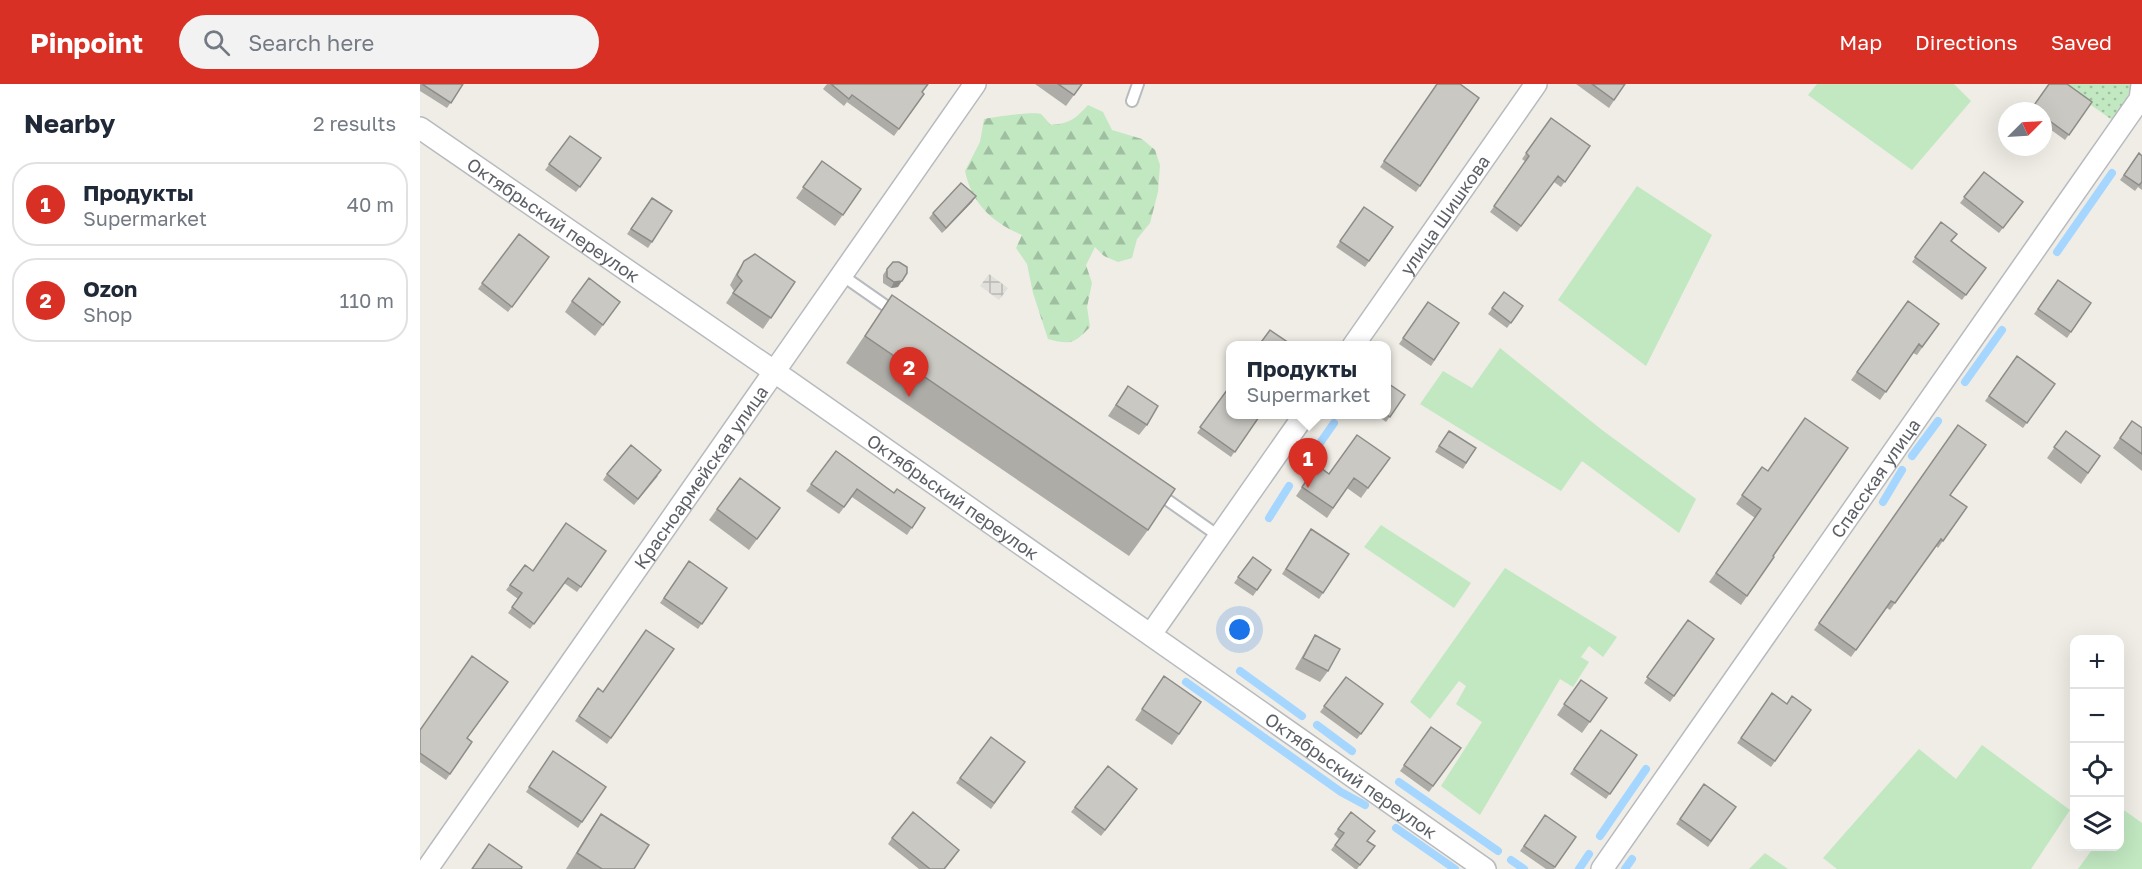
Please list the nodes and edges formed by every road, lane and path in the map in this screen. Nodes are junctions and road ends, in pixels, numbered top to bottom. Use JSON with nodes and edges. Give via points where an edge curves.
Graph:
{"nodes":[{"id":1,"x":975,"y":84,"type":"edge"},
{"id":2,"x":1138,"y":84,"type":"edge"},
{"id":3,"x":1536,"y":84,"type":"edge"},
{"id":4,"x":2141,"y":95,"type":"edge"},
{"id":5,"x":1132,"y":101,"type":"dead end"},
{"id":6,"x":420,"y":128,"type":"edge"},
{"id":7,"x":843,"y":276,"type":"junction"},
{"id":8,"x":901,"y":316,"type":"edge"},
{"id":9,"x":1356,"y":341,"type":"edge"},
{"id":10,"x":775,"y":372,"type":"junction"},
{"id":11,"x":1302,"y":419,"type":"edge"},
{"id":12,"x":1146,"y":485,"type":"edge"},
{"id":13,"x":1220,"y":537,"type":"junction"},
{"id":14,"x":1151,"y":634,"type":"junction"},
{"id":15,"x":427,"y":869,"type":"edge"},
{"id":16,"x":1485,"y":869,"type":"edge"},
{"id":17,"x":1602,"y":869,"type":"edge"}],
"edges":[{"from":1,"to":7,"type":"street","name":"Красноармейская улица"},
{"from":2,"to":5,"type":"lane"},
{"from":3,"to":9,"type":"street","name":"улица Шишкова"},
{"from":4,"to":17,"type":"street","name":"Спасская улица"},
{"from":6,"to":10,"type":"street","name":"Октябрьский переулок"},
{"from":7,"to":8,"type":"lane"},
{"from":7,"to":10,"type":"street","name":"Красноармейская улица"},
{"from":10,"to":14,"type":"street","name":"Октябрьский переулок"},
{"from":10,"to":15,"type":"street","name":"Красноармейская улица"},
{"from":11,"to":13,"type":"street"},
{"from":12,"to":13,"type":"lane"},
{"from":13,"to":14,"type":"street"},
{"from":14,"to":16,"type":"street","name":"Октябрьский переулок"}]}
